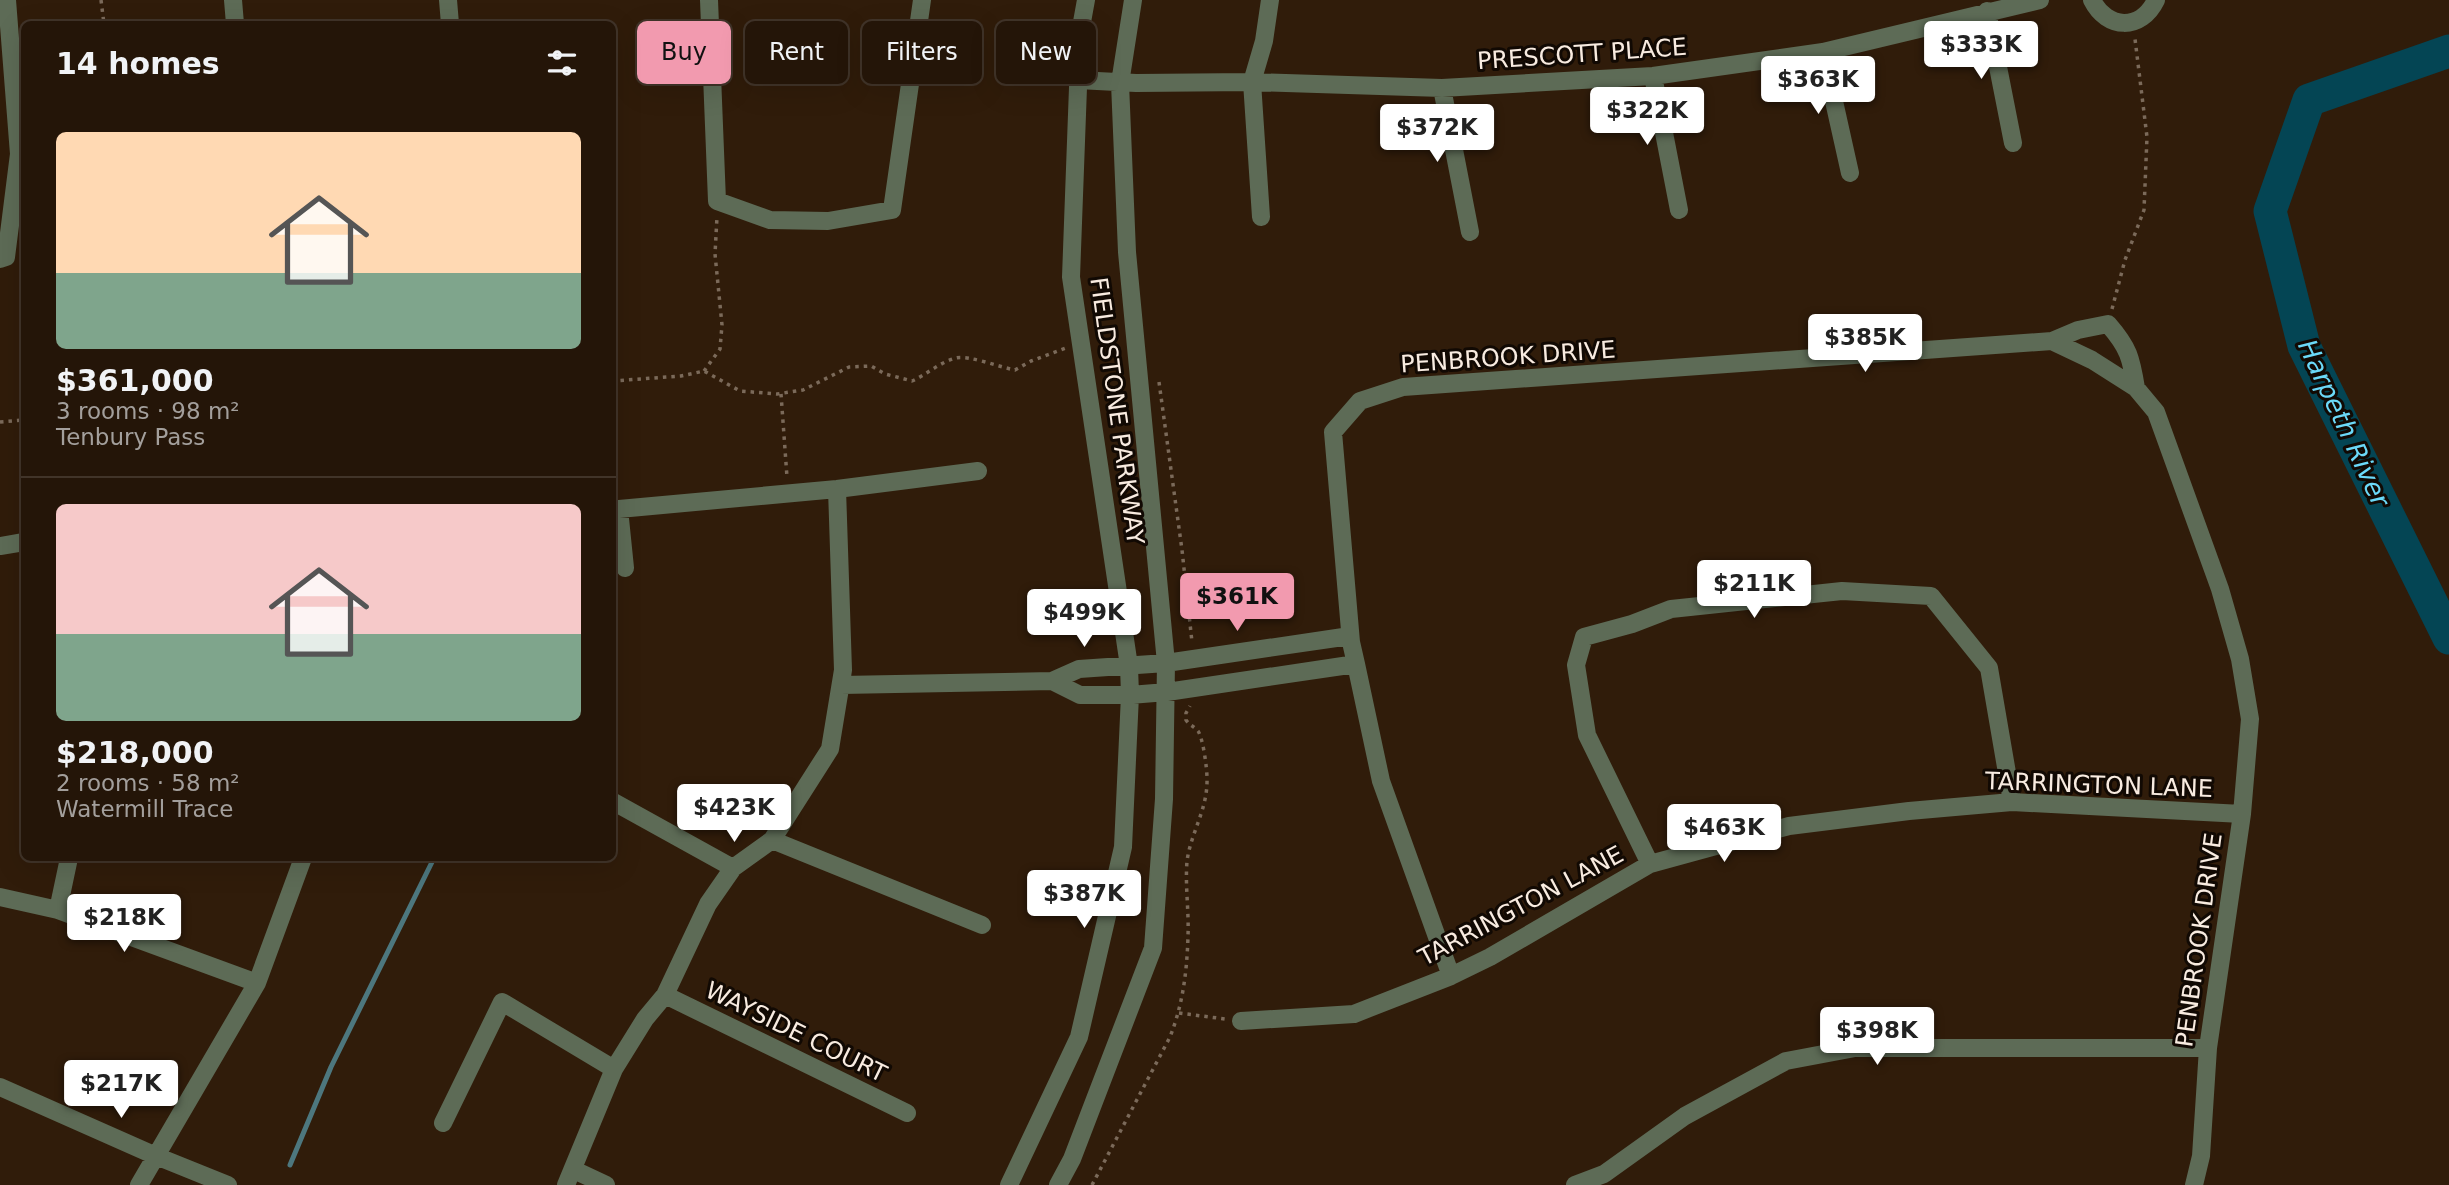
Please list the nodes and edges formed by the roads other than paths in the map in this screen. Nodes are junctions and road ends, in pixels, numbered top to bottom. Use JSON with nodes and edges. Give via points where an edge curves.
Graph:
{"nodes":[{"id":1,"x":7,"y":0,"type":"edge"},
{"id":2,"x":233,"y":0,"type":"edge"},
{"id":3,"x":448,"y":0,"type":"edge"},
{"id":4,"x":709,"y":0,"type":"edge"},
{"id":5,"x":922,"y":0,"type":"edge"},
{"id":6,"x":1086,"y":0,"type":"edge"},
{"id":7,"x":1133,"y":0,"type":"edge"},
{"id":8,"x":1270,"y":0,"type":"edge"},
{"id":9,"x":2040,"y":0,"type":"edge"},
{"id":10,"x":2092,"y":0,"type":"edge"},
{"id":11,"x":2156,"y":0,"type":"edge"},
{"id":12,"x":1987,"y":11,"type":"junction"},
{"id":13,"x":235,"y":21,"type":"edge"},
{"id":14,"x":450,"y":21,"type":"edge"},
{"id":15,"x":1082,"y":21,"type":"edge"},
{"id":16,"x":1823,"y":52,"type":"junction"},
{"id":17,"x":1653,"y":76,"type":"junction"},
{"id":18,"x":1096,"y":81,"type":"edge"},
{"id":19,"x":1252,"y":82,"type":"junction"},
{"id":20,"x":1120,"y":83,"type":"junction"},
{"id":21,"x":1078,"y":84,"type":"edge"},
{"id":22,"x":1442,"y":88,"type":"junction"},
{"id":23,"x":2013,"y":143,"type":"dead end"},
{"id":24,"x":1850,"y":173,"type":"dead end"},
{"id":25,"x":1679,"y":210,"type":"dead end"},
{"id":26,"x":1261,"y":217,"type":"dead end"},
{"id":27,"x":1470,"y":232,"type":"dead end"},
{"id":28,"x":0,"y":259,"type":"edge"},
{"id":29,"x":2052,"y":341,"type":"junction"},
{"id":30,"x":2136,"y":388,"type":"junction"},
{"id":31,"x":978,"y":471,"type":"dead end"},
{"id":32,"x":837,"y":489,"type":"junction"},
{"id":33,"x":21,"y":542,"type":"edge"},
{"id":34,"x":0,"y":546,"type":"edge"},
{"id":35,"x":625,"y":568,"type":"dead end"},
{"id":36,"x":1350,"y":636,"type":"junction"},
{"id":37,"x":1166,"y":663,"type":"junction"},
{"id":38,"x":1356,"y":664,"type":"junction"},
{"id":39,"x":1129,"y":666,"type":"junction"},
{"id":40,"x":1052,"y":681,"type":"junction"},
{"id":41,"x":841,"y":685,"type":"junction"},
{"id":42,"x":1167,"y":692,"type":"junction"},
{"id":43,"x":1130,"y":695,"type":"junction"},
{"id":44,"x":2012,"y":802,"type":"junction"},
{"id":45,"x":616,"y":803,"type":"edge"},
{"id":46,"x":2242,"y":814,"type":"junction"},
{"id":47,"x":772,"y":840,"type":"junction"},
{"id":48,"x":68,"y":861,"type":"edge"},
{"id":49,"x":302,"y":861,"type":"edge"},
{"id":50,"x":1650,"y":864,"type":"junction"},
{"id":51,"x":733,"y":868,"type":"junction"},
{"id":52,"x":0,"y":897,"type":"edge"},
{"id":53,"x":58,"y":910,"type":"junction"},
{"id":54,"x":982,"y":925,"type":"dead end"},
{"id":55,"x":1451,"y":976,"type":"junction"},
{"id":56,"x":257,"y":983,"type":"junction"},
{"id":57,"x":664,"y":995,"type":"junction"},
{"id":58,"x":1241,"y":1021,"type":"road end"},
{"id":59,"x":2208,"y":1048,"type":"junction"},
{"id":60,"x":614,"y":1069,"type":"junction"},
{"id":61,"x":0,"y":1087,"type":"edge"},
{"id":62,"x":906,"y":1113,"type":"dead end"},
{"id":63,"x":443,"y":1123,"type":"dead end"},
{"id":64,"x":156,"y":1156,"type":"junction"},
{"id":65,"x":570,"y":1177,"type":"edge"},
{"id":66,"x":139,"y":1185,"type":"edge"},
{"id":67,"x":228,"y":1185,"type":"edge"},
{"id":68,"x":606,"y":1185,"type":"edge"},
{"id":69,"x":1009,"y":1185,"type":"edge"},
{"id":70,"x":1058,"y":1185,"type":"edge"},
{"id":71,"x":1575,"y":1185,"type":"edge"},
{"id":72,"x":2194,"y":1185,"type":"edge"}],
"edges":[{"from":1,"to":28,"type":"street","via":[[19,154],[6,257]]},
{"from":2,"to":13,"type":"street"},
{"from":3,"to":14,"type":"street"},
{"from":4,"to":5,"type":"street","via":[[717,201],[770,220],[828,221],[892,210]]},
{"from":6,"to":15,"type":"street","name":"FIELDSTONE PARKWAY"},
{"from":7,"to":20,"type":"street","name":"FIELDSTONE PARKWAY"},
{"from":8,"to":19,"type":"street"},
{"from":9,"to":12,"type":"street","name":"PRESCOTT PLACE"},
{"from":10,"to":11,"type":"street","via":[[2112,21],[2133,22],[2152,9]]},
{"from":12,"to":16,"type":"street","name":"PRESCOTT PLACE"},
{"from":12,"to":23,"type":"street"},
{"from":16,"to":17,"type":"street","name":"PRESCOTT PLACE"},
{"from":16,"to":24,"type":"street"},
{"from":17,"to":22,"type":"street","name":"PRESCOTT PLACE"},
{"from":17,"to":25,"type":"street"},
{"from":18,"to":20,"type":"street","name":"PRESCOTT PLACE"},
{"from":19,"to":20,"type":"street","name":"PRESCOTT PLACE"},
{"from":19,"to":22,"type":"street","name":"PRESCOTT PLACE"},
{"from":19,"to":26,"type":"street"},
{"from":20,"to":37,"type":"street","name":"FIELDSTONE PARKWAY","via":[[1127,252]]},
{"from":21,"to":39,"type":"street","name":"FIELDSTONE PARKWAY","via":[[1071,277]]},
{"from":22,"to":27,"type":"street"},
{"from":29,"to":30,"type":"street","name":"PENBROOK DRIVE"},
{"from":29,"to":30,"type":"street","name":"PENBROOK DRIVE","via":[[2108,324],[2124,342]]},
{"from":29,"to":36,"type":"street","name":"PENBROOK DRIVE","via":[[1403,387],[1360,401],[1334,432]]},
{"from":30,"to":46,"type":"street","name":"PENBROOK DRIVE","via":[[2156,412],[2220,589],[2240,659],[2250,719]]},
{"from":31,"to":32,"type":"street"},
{"from":32,"to":35,"type":"street","via":[[619,509]]},
{"from":32,"to":41,"type":"street"},
{"from":33,"to":34,"type":"street"},
{"from":36,"to":37,"type":"street"},
{"from":36,"to":38,"type":"street","name":"PENBROOK DRIVE"},
{"from":37,"to":39,"type":"street"},
{"from":37,"to":42,"type":"street","name":"FIELDSTONE PARKWAY"},
{"from":38,"to":42,"type":"street"},
{"from":38,"to":55,"type":"street","name":"PENBROOK DRIVE","via":[[1381,781]]},
{"from":39,"to":40,"type":"street","via":[[1079,669]]},
{"from":39,"to":43,"type":"street","name":"FIELDSTONE PARKWAY"},
{"from":40,"to":41,"type":"street"},
{"from":40,"to":43,"type":"street","via":[[1080,695]]},
{"from":41,"to":47,"type":"street","via":[[830,749]]},
{"from":42,"to":43,"type":"street"},
{"from":42,"to":70,"type":"street","name":"FIELDSTONE PARKWAY","via":[[1153,948]]},
{"from":43,"to":69,"type":"street","name":"FIELDSTONE PARKWAY","via":[[1123,847],[1079,1037]]},
{"from":44,"to":46,"type":"street","name":"TARRINGTON LANE"},
{"from":44,"to":50,"type":"street","name":"TARRINGTON LANE","via":[[1789,826]]},
{"from":44,"to":50,"type":"street","via":[[1989,668],[1931,596],[1842,591],[1671,609],[1584,637],[1576,665],[1587,735]]},
{"from":45,"to":51,"type":"street"},
{"from":46,"to":59,"type":"street","name":"PENBROOK DRIVE"},
{"from":47,"to":51,"type":"street"},
{"from":47,"to":54,"type":"street"},
{"from":48,"to":53,"type":"street"},
{"from":49,"to":56,"type":"street"},
{"from":50,"to":55,"type":"street","name":"TARRINGTON LANE"},
{"from":51,"to":57,"type":"street","via":[[708,904]]},
{"from":52,"to":53,"type":"street"},
{"from":53,"to":56,"type":"street"},
{"from":55,"to":58,"type":"street","name":"TARRINGTON LANE","via":[[1354,1014]]},
{"from":56,"to":64,"type":"street"},
{"from":57,"to":60,"type":"street"},
{"from":57,"to":62,"type":"street","name":"WAYSIDE COURT"},
{"from":59,"to":71,"type":"street","via":[[1856,1048],[1786,1061],[1685,1116],[1604,1174]]},
{"from":59,"to":72,"type":"street","name":"PENBROOK DRIVE","via":[[2201,1156]]},
{"from":60,"to":63,"type":"street","via":[[502,1002]]},
{"from":60,"to":65,"type":"street"},
{"from":61,"to":64,"type":"street"},
{"from":64,"to":66,"type":"street"},
{"from":64,"to":67,"type":"street"},
{"from":65,"to":68,"type":"street"}]}
